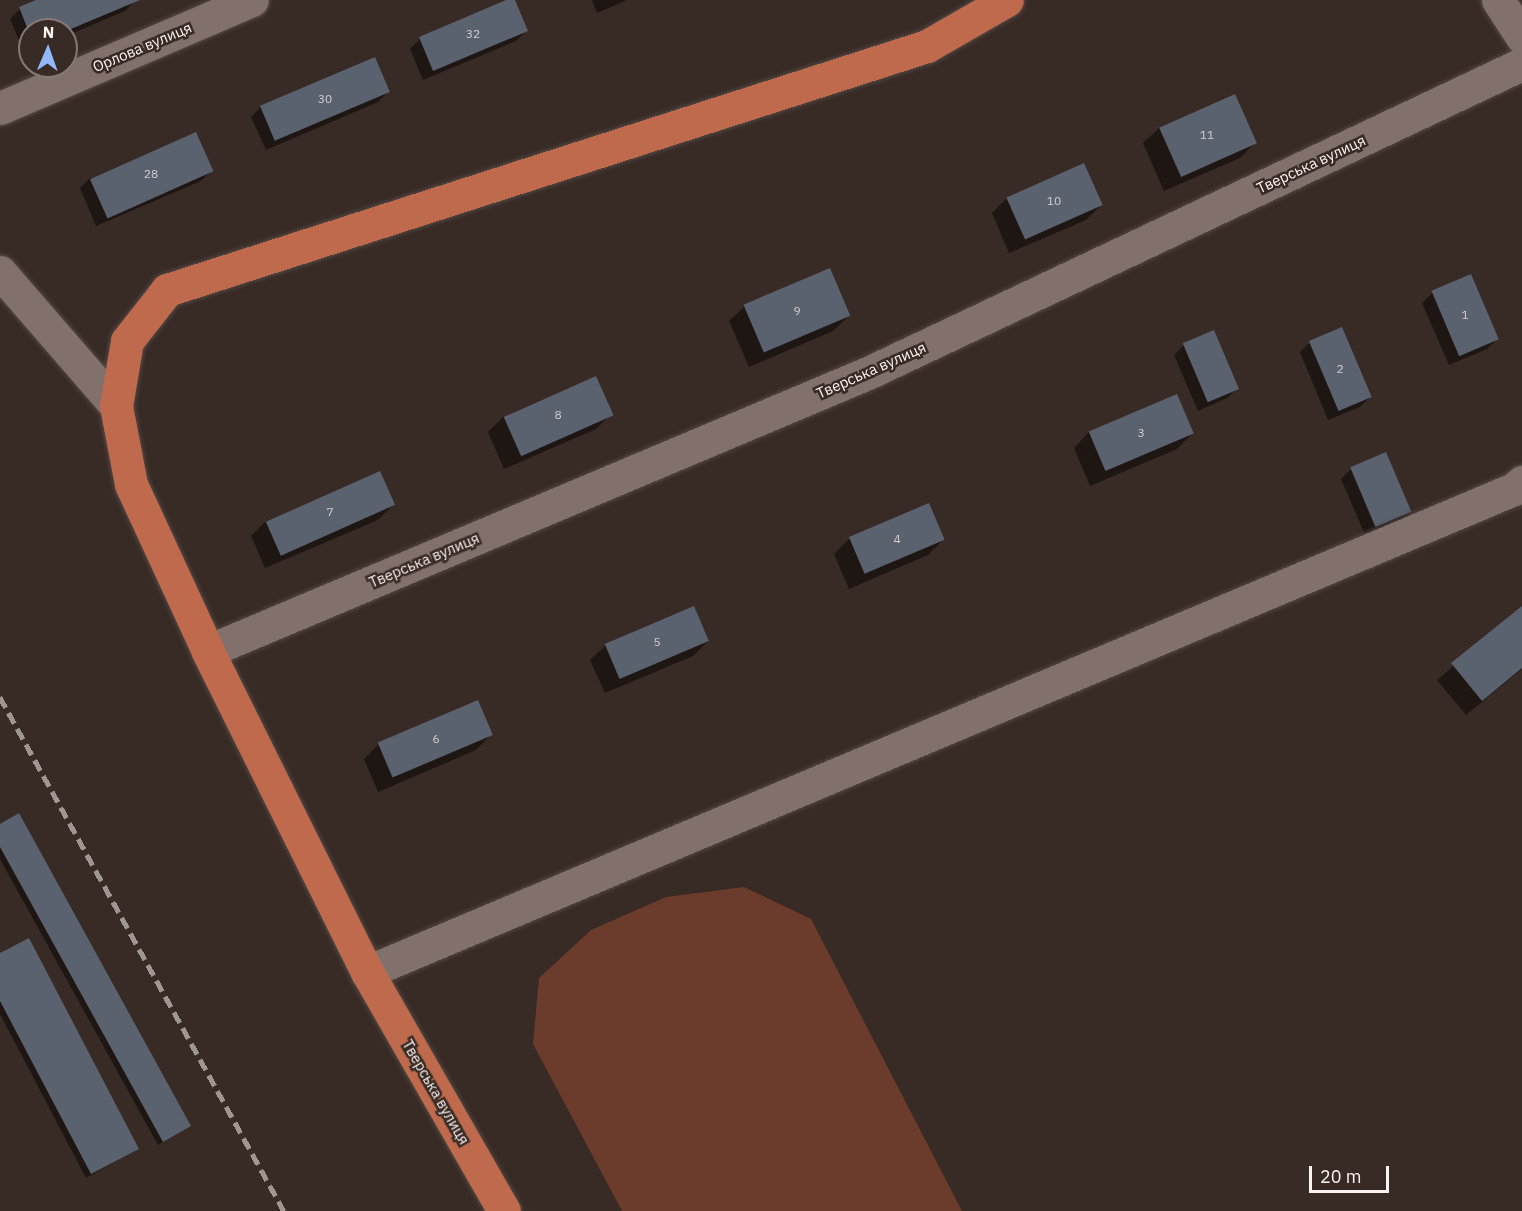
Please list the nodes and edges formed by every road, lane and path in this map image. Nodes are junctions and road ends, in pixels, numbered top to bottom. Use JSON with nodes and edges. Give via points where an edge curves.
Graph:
{"nodes":[{"id":1,"x":252,"y":0,"type":"edge"},
{"id":2,"x":1007,"y":0,"type":"edge"},
{"id":3,"x":1498,"y":0,"type":"edge"},
{"id":4,"x":1522,"y":37,"type":"edge"},
{"id":5,"x":1522,"y":64,"type":"edge"},
{"id":6,"x":0,"y":108,"type":"edge"},
{"id":7,"x":0,"y":272,"type":"edge"},
{"id":8,"x":116,"y":406,"type":"junction"},
{"id":9,"x":1522,"y":482,"type":"edge"},
{"id":10,"x":208,"y":651,"type":"junction"},
{"id":11,"x":368,"y":972,"type":"junction"},
{"id":12,"x":504,"y":1211,"type":"edge"}],
"edges":[{"from":1,"to":6,"type":"street","name":"Орлова вулиця"},
{"from":2,"to":8,"type":"main road","name":"Тверська вулиця","via":[[927,46],[167,290],[127,341]]},
{"from":3,"to":4,"type":"street"},
{"from":5,"to":10,"type":"street","name":"Тверська вулиця","via":[[870,372]]},
{"from":7,"to":8,"type":"street"},
{"from":8,"to":10,"type":"main road","name":"Тверська вулиця","via":[[131,484]]},
{"from":9,"to":11,"type":"street","via":[[1514,489]]},
{"from":10,"to":11,"type":"main road","name":"Тверська вулиця"},
{"from":11,"to":12,"type":"main road","name":"Тверська вулиця"}]}
